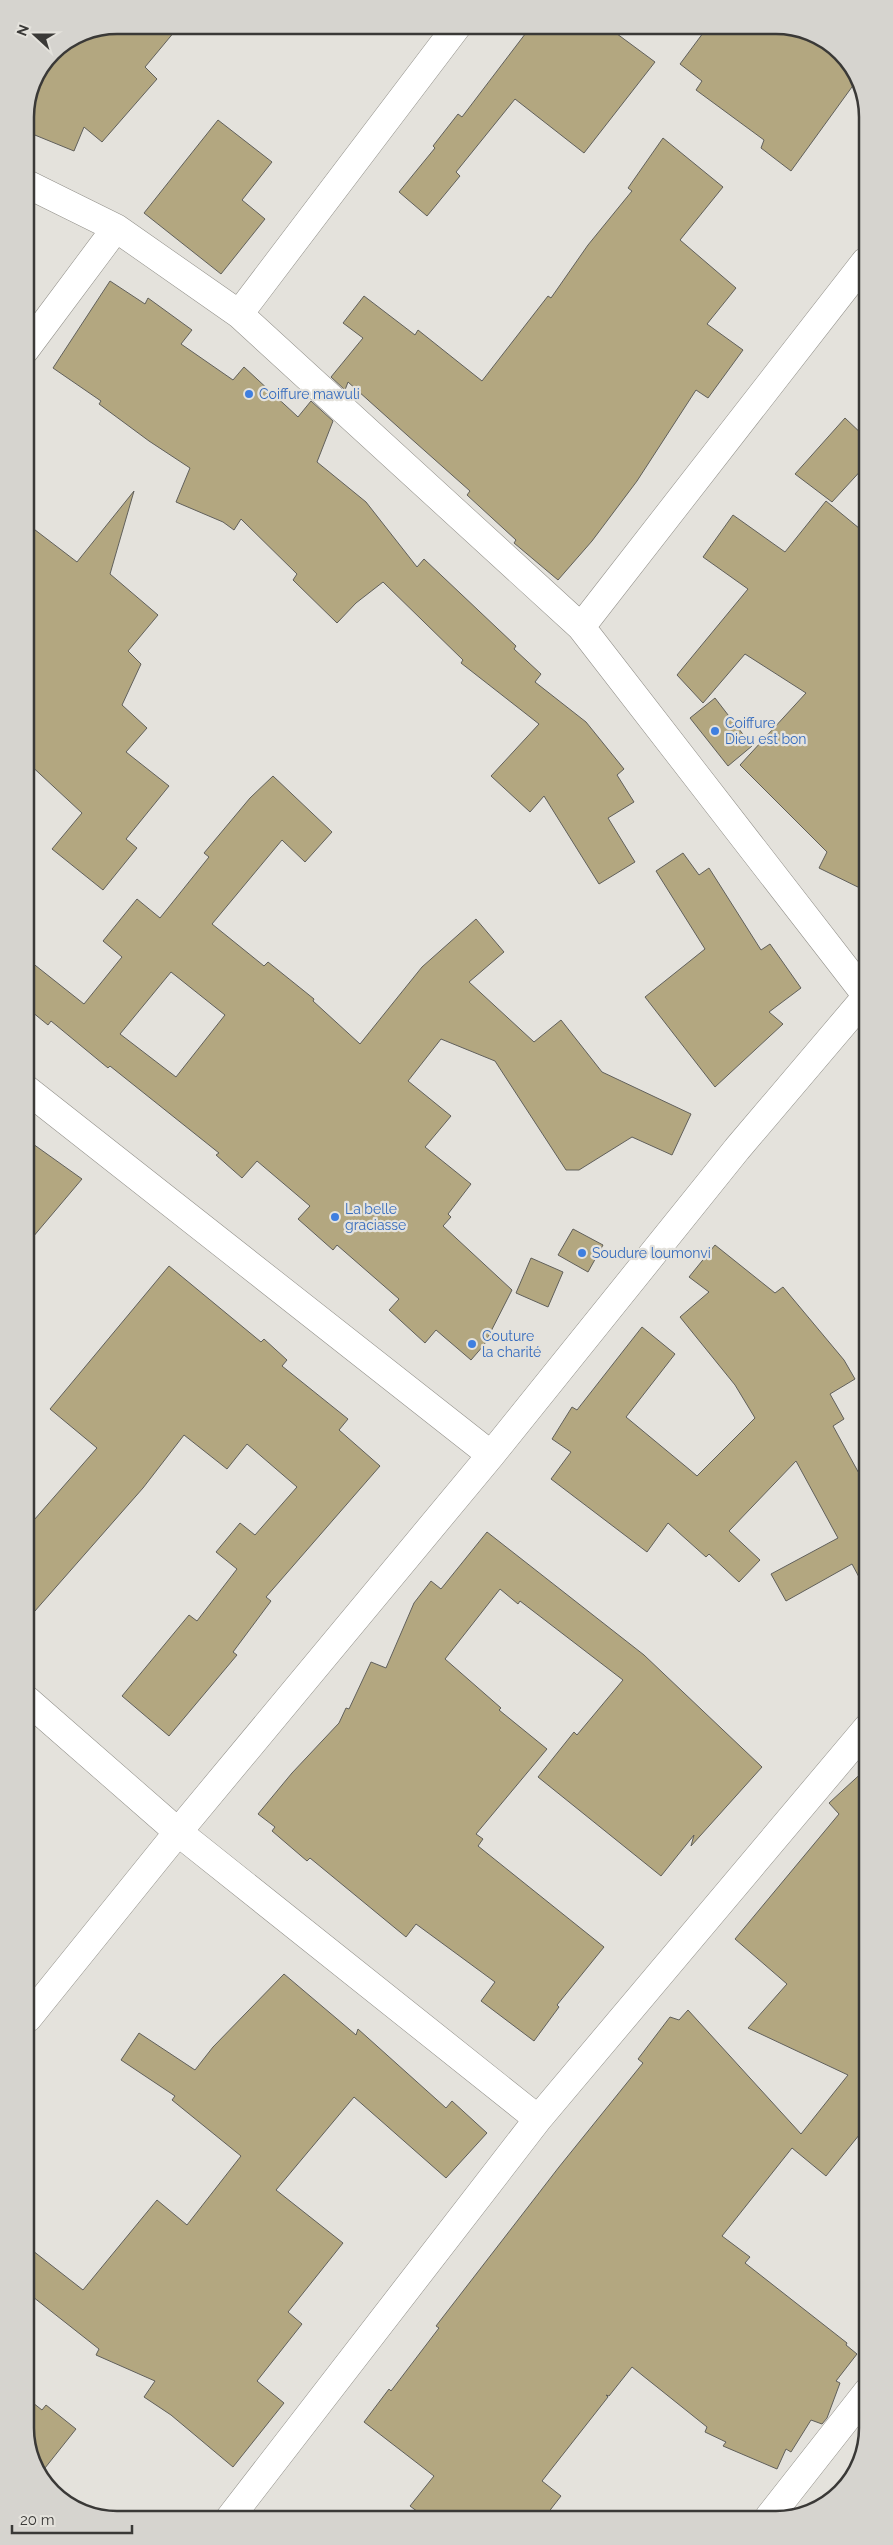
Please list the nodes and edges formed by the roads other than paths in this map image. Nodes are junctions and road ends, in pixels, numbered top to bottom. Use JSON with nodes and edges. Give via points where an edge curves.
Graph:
{"nodes":[{"id":1,"x":451,"y":34,"type":"edge"},
{"id":2,"x":34,"y":187,"type":"edge"},
{"id":3,"x":116,"y":228,"type":"junction"},
{"id":4,"x":859,"y":270,"type":"edge"},
{"id":5,"x":239,"y":314,"type":"junction"},
{"id":6,"x":34,"y":339,"type":"edge"},
{"id":7,"x":581,"y":627,"type":"junction"},
{"id":8,"x":859,"y":987,"type":"edge"},
{"id":9,"x":859,"y":1004,"type":"edge"},
{"id":10,"x":34,"y":1095,"type":"edge"},
{"id":11,"x":491,"y":1455,"type":"junction"},
{"id":12,"x":34,"y":1706,"type":"edge"},
{"id":13,"x":859,"y":1738,"type":"edge"},
{"id":14,"x":178,"y":1832,"type":"junction"},
{"id":15,"x":34,"y":2011,"type":"edge"},
{"id":16,"x":538,"y":2119,"type":"junction"},
{"id":17,"x":859,"y":2402,"type":"edge"},
{"id":18,"x":235,"y":2511,"type":"edge"},
{"id":19,"x":774,"y":2511,"type":"edge"}],
"edges":[{"from":1,"to":5,"type":"street"},
{"from":2,"to":3,"type":"street"},
{"from":3,"to":5,"type":"street"},
{"from":3,"to":6,"type":"street"},
{"from":4,"to":7,"type":"street"},
{"from":5,"to":7,"type":"street"},
{"from":7,"to":8,"type":"street"},
{"from":9,"to":11,"type":"street","via":[[737,1148]]},
{"from":10,"to":11,"type":"street"},
{"from":11,"to":14,"type":"street"},
{"from":12,"to":14,"type":"street"},
{"from":13,"to":16,"type":"street"},
{"from":14,"to":15,"type":"street"},
{"from":14,"to":16,"type":"street"},
{"from":16,"to":18,"type":"street"},
{"from":17,"to":19,"type":"street"}]}
